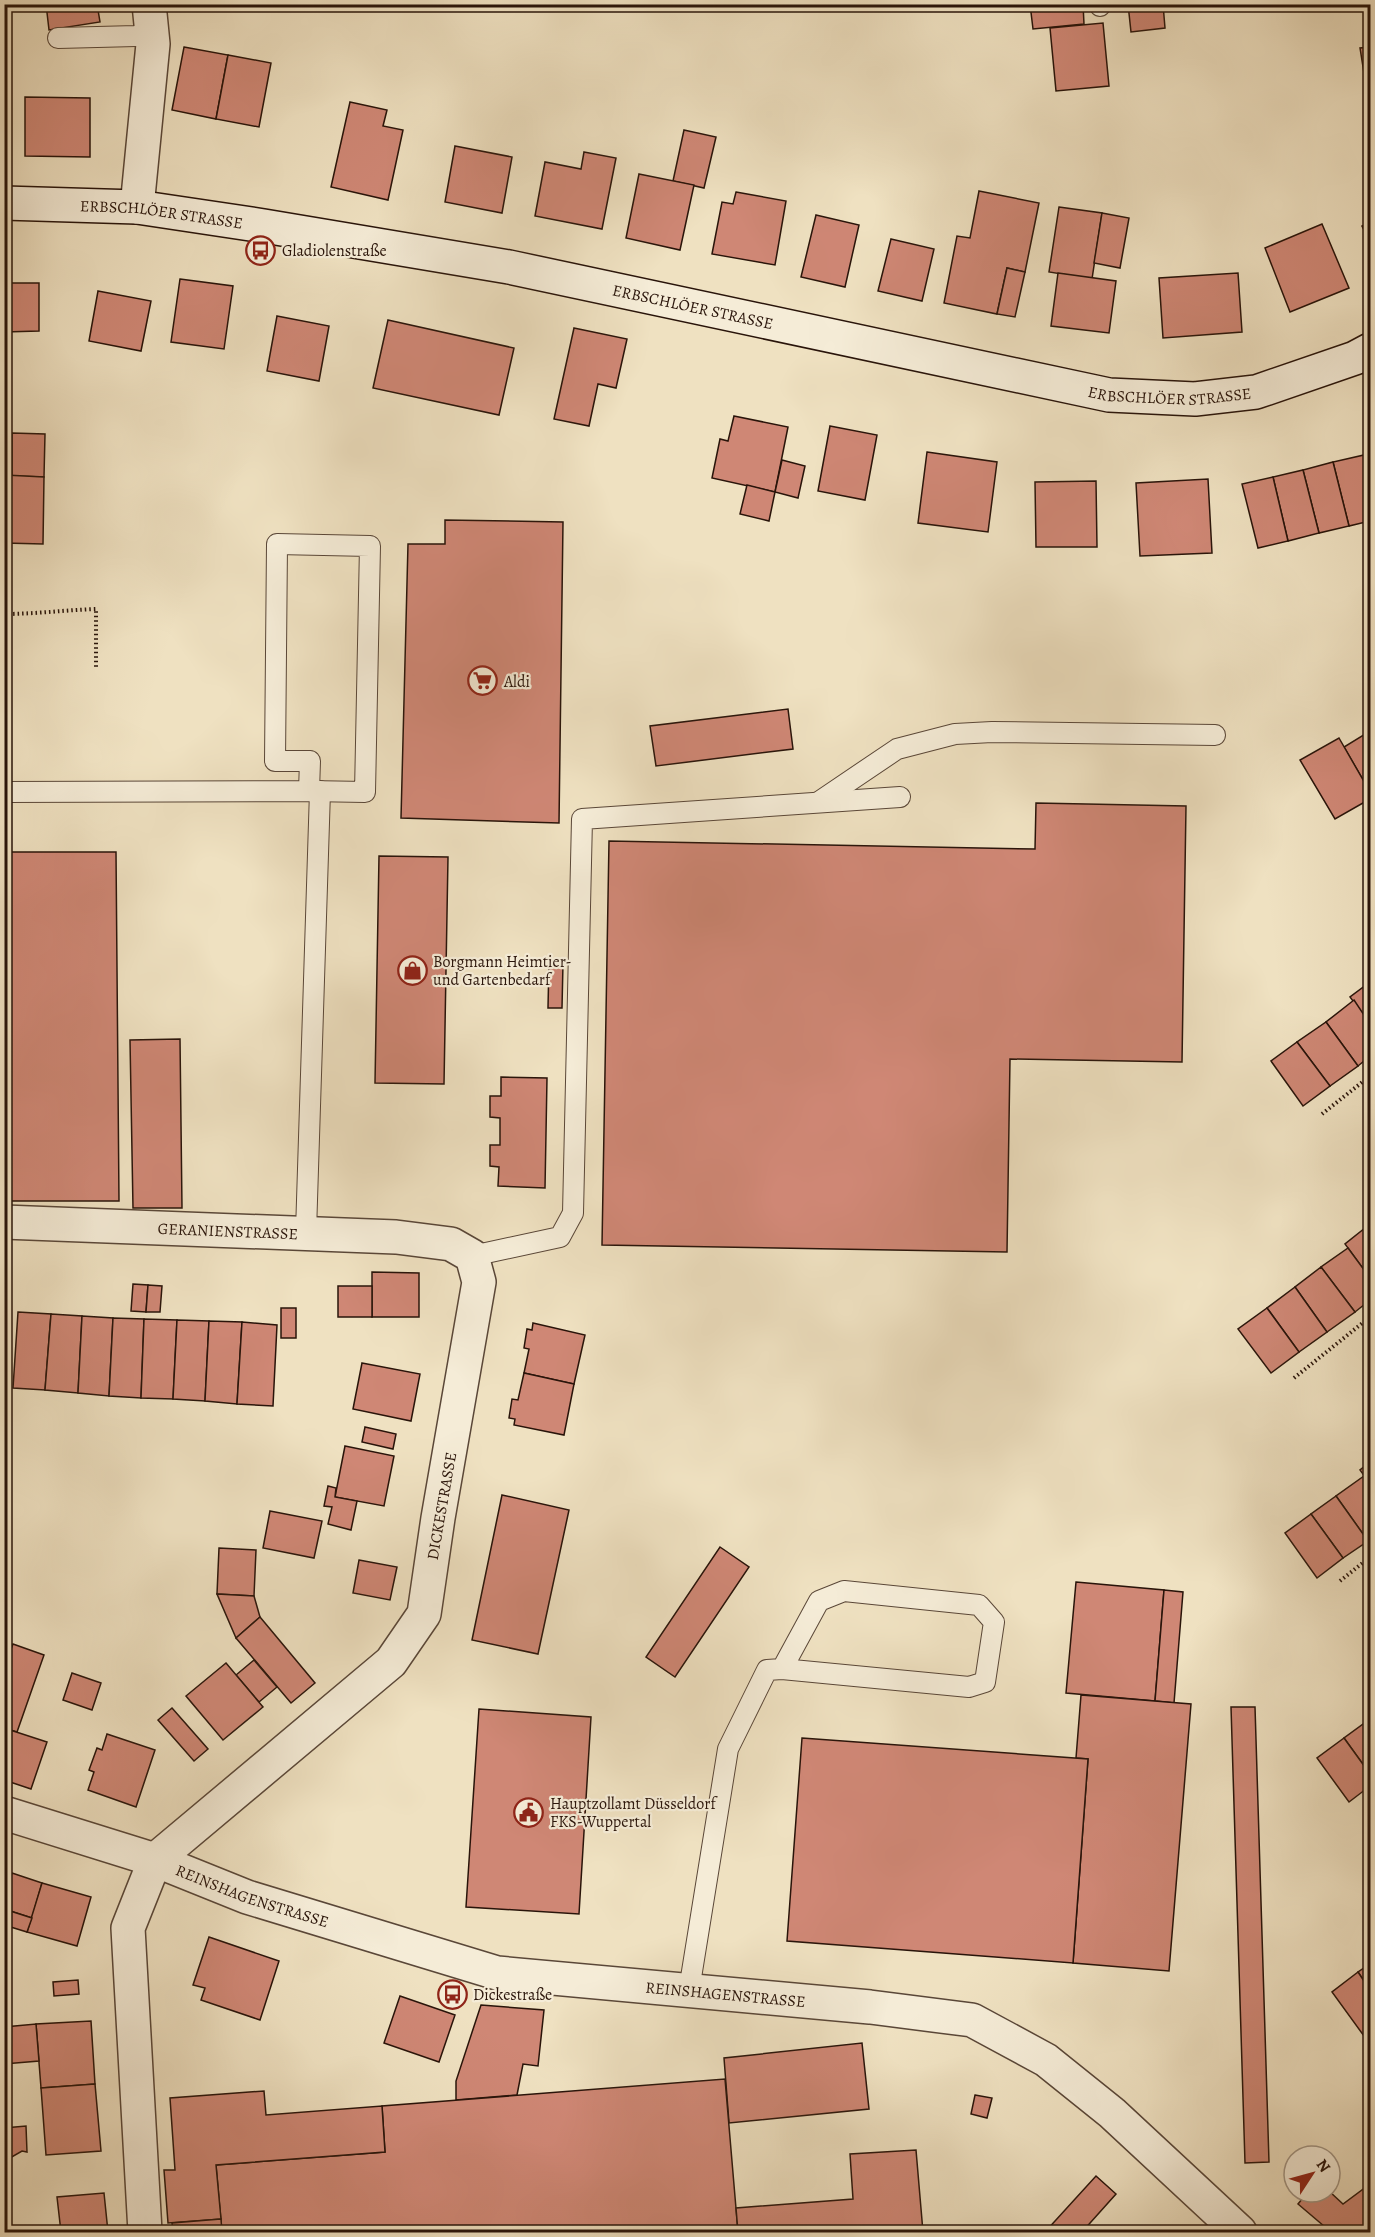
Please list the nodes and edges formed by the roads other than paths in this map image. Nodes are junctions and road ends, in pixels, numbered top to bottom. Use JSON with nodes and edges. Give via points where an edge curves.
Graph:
{"nodes":[{"id":1,"x":150,"y":18,"type":"edge"},
{"id":2,"x":58,"y":38,"type":"dead end"},
{"id":3,"x":4,"y":203,"type":"edge"},
{"id":4,"x":137,"y":207,"type":"junction"},
{"id":5,"x":1371,"y":350,"type":"edge"},
{"id":6,"x":1215,"y":735,"type":"dead end"},
{"id":7,"x":315,"y":791,"type":"junction"},
{"id":8,"x":4,"y":792,"type":"edge"},
{"id":9,"x":900,"y":796,"type":"dead end"},
{"id":10,"x":818,"y":802,"type":"junction"},
{"id":11,"x":4,"y":1222,"type":"edge"},
{"id":12,"x":306,"y":1232,"type":"junction"},
{"id":13,"x":462,"y":1250,"type":"junction"},
{"id":14,"x":782,"y":1669,"type":"junction"},
{"id":15,"x":4,"y":1812,"type":"edge"},
{"id":16,"x":155,"y":1860,"type":"junction"},
{"id":17,"x":689,"y":1990,"type":"junction"},
{"id":18,"x":145,"y":2232,"type":"edge"},
{"id":19,"x":1240,"y":2232,"type":"edge"}],
"edges":[{"from":1,"to":2,"type":"lane","via":[[136,36]]},
{"from":1,"to":4,"type":"street","via":[[153,44]]},
{"from":3,"to":4,"type":"street","name":"ERBSCHLÖER STRASSE"},
{"from":4,"to":5,"type":"street","name":"ERBSCHLÖER STRASSE","via":[[509,267],[1109,395],[1195,399],[1256,392]]},
{"from":6,"to":10,"type":"lane","via":[[955,734],[897,749]]},
{"from":7,"to":7,"type":"lane","via":[[310,761],[275,761],[277,544],[370,546],[365,792]]},
{"from":7,"to":8,"type":"lane"},
{"from":7,"to":12,"type":"lane"},
{"from":9,"to":10,"type":"lane"},
{"from":10,"to":13,"type":"lane","via":[[582,819],[573,1213],[560,1237]]},
{"from":11,"to":12,"type":"street","name":"GERANIENSTRASSE"},
{"from":12,"to":13,"type":"street","name":"GERANIENSTRASSE","via":[[396,1237]]},
{"from":13,"to":16,"type":"street","name":"DICKESTRASSE","via":[[479,1282],[424,1614],[391,1662]]},
{"from":14,"to":14,"type":"lane","via":[[969,1687],[985,1682],[994,1622],[979,1605],[844,1592],[819,1601]]},
{"from":14,"to":17,"type":"lane","via":[[767,1670],[728,1749]]},
{"from":15,"to":16,"type":"street","name":"REINSHAGENSTRASSE"},
{"from":16,"to":17,"type":"street","name":"REINSHAGENSTRASSE","via":[[247,1897],[497,1973]]},
{"from":16,"to":18,"type":"street","name":"DICKESTRASSE","via":[[128,1928]]},
{"from":17,"to":19,"type":"street","name":"REINSHAGENSTRASSE","via":[[972,2020],[1046,2060],[1112,2114]]}]}
